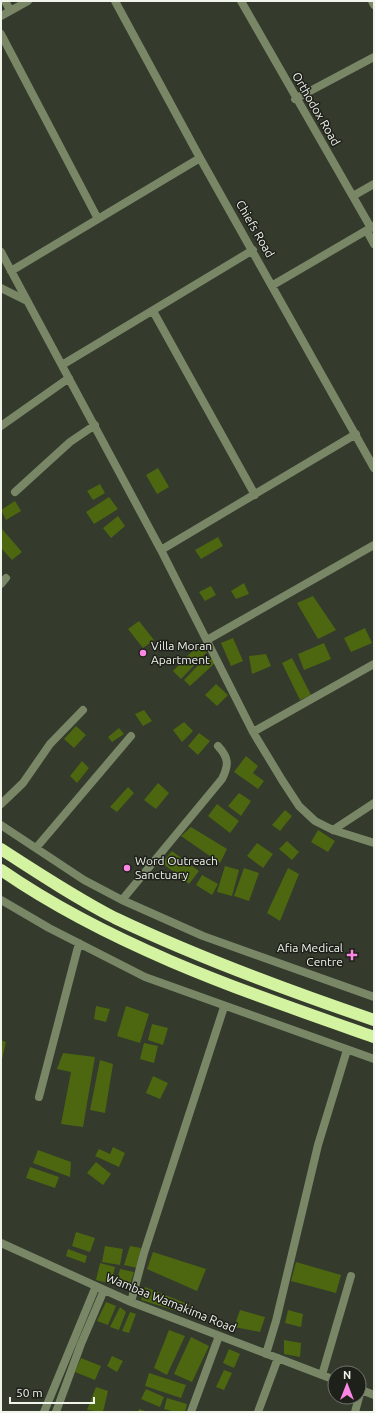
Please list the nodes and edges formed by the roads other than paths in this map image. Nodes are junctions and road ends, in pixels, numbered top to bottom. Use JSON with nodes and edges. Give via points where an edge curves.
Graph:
{"nodes":[{"id":1,"x":5,"y":1,"type":"edge"},
{"id":2,"x":28,"y":1,"type":"edge"},
{"id":3,"x":116,"y":1,"type":"edge"},
{"id":4,"x":241,"y":1,"type":"edge"},
{"id":5,"x":372,"y":1,"type":"edge"},
{"id":6,"x":374,"y":5,"type":"edge"},
{"id":7,"x":10,"y":10,"type":"junction"},
{"id":8,"x":1,"y":16,"type":"edge"},
{"id":9,"x":1,"y":34,"type":"edge"},
{"id":10,"x":374,"y":57,"type":"edge"},
{"id":11,"x":296,"y":99,"type":"junction"},
{"id":12,"x":200,"y":158,"type":"junction"},
{"id":13,"x":374,"y":184,"type":"edge"},
{"id":14,"x":353,"y":196,"type":"junction"},
{"id":15,"x":98,"y":219,"type":"junction"},
{"id":16,"x":370,"y":228,"type":"edge"},
{"id":17,"x":374,"y":244,"type":"edge"},
{"id":18,"x":253,"y":250,"type":"junction"},
{"id":19,"x":1,"y":252,"type":"edge"},
{"id":20,"x":11,"y":272,"type":"junction"},
{"id":21,"x":273,"y":285,"type":"junction"},
{"id":22,"x":1,"y":288,"type":"edge"},
{"id":23,"x":27,"y":301,"type":"junction"},
{"id":24,"x":153,"y":311,"type":"junction"},
{"id":25,"x":62,"y":365,"type":"junction"},
{"id":26,"x":69,"y":378,"type":"junction"},
{"id":27,"x":95,"y":425,"type":"junction"},
{"id":28,"x":1,"y":426,"type":"edge"},
{"id":29,"x":356,"y":434,"type":"junction"},
{"id":30,"x":374,"y":468,"type":"edge"},
{"id":31,"x":15,"y":492,"type":"dead end"},
{"id":32,"x":255,"y":495,"type":"junction"},
{"id":33,"x":374,"y":545,"type":"edge"},
{"id":34,"x":161,"y":550,"type":"junction"},
{"id":35,"x":207,"y":640,"type":"junction"},
{"id":36,"x":374,"y":664,"type":"edge"},
{"id":37,"x":83,"y":710,"type":"dead end"},
{"id":38,"x":253,"y":732,"type":"junction"},
{"id":39,"x":131,"y":736,"type":"dead end"},
{"id":40,"x":218,"y":746,"type":"dead end"},
{"id":41,"x":374,"y":803,"type":"edge"},
{"id":42,"x":1,"y":804,"type":"edge"},
{"id":43,"x":1,"y":825,"type":"edge"},
{"id":44,"x":333,"y":830,"type":"junction"},
{"id":45,"x":374,"y":843,"type":"edge"},
{"id":46,"x":36,"y":848,"type":"junction"},
{"id":47,"x":1,"y":849,"type":"edge"},
{"id":48,"x":1,"y":870,"type":"edge"},
{"id":49,"x":1,"y":900,"type":"edge"},
{"id":50,"x":122,"y":900,"type":"junction"},
{"id":51,"x":79,"y":943,"type":"junction"},
{"id":52,"x":374,"y":997,"type":"edge"},
{"id":53,"x":224,"y":1007,"type":"junction"},
{"id":54,"x":374,"y":1020,"type":"edge"},
{"id":55,"x":374,"y":1037,"type":"edge"},
{"id":56,"x":346,"y":1050,"type":"junction"},
{"id":57,"x":374,"y":1059,"type":"edge"},
{"id":58,"x":39,"y":1097,"type":"dead end"},
{"id":59,"x":1,"y":1243,"type":"edge"},
{"id":60,"x":351,"y":1276,"type":"dead end"},
{"id":61,"x":100,"y":1288,"type":"junction"},
{"id":62,"x":131,"y":1302,"type":"junction"},
{"id":63,"x":219,"y":1336,"type":"junction"},
{"id":64,"x":266,"y":1354,"type":"junction"},
{"id":65,"x":278,"y":1358,"type":"junction"},
{"id":66,"x":322,"y":1375,"type":"junction"},
{"id":67,"x":327,"y":1377,"type":"edge"},
{"id":68,"x":44,"y":1412,"type":"edge"},
{"id":69,"x":56,"y":1412,"type":"edge"},
{"id":70,"x":191,"y":1412,"type":"edge"},
{"id":71,"x":258,"y":1412,"type":"edge"}],
"edges":[{"from":1,"to":7,"type":"street"},
{"from":2,"to":7,"type":"street"},
{"from":3,"to":12,"type":"street","name":"Chiefs Road"},
{"from":4,"to":11,"type":"street","name":"Orthodox Road"},
{"from":5,"to":6,"type":"street"},
{"from":7,"to":8,"type":"street"},
{"from":9,"to":15,"type":"street"},
{"from":10,"to":11,"type":"street"},
{"from":11,"to":14,"type":"street","name":"Orthodox Road"},
{"from":12,"to":15,"type":"street"},
{"from":12,"to":18,"type":"street","name":"Chiefs Road"},
{"from":13,"to":14,"type":"street"},
{"from":14,"to":16,"type":"street","name":"Orthodox Road"},
{"from":15,"to":20,"type":"street"},
{"from":16,"to":17,"type":"street","name":"Orthodox Road"},
{"from":16,"to":21,"type":"street"},
{"from":18,"to":21,"type":"street","name":"Chiefs Road"},
{"from":18,"to":24,"type":"street"},
{"from":19,"to":20,"type":"street"},
{"from":20,"to":23,"type":"street"},
{"from":21,"to":29,"type":"street","name":"Chiefs Road"},
{"from":22,"to":23,"type":"street"},
{"from":23,"to":25,"type":"street"},
{"from":24,"to":25,"type":"street"},
{"from":24,"to":32,"type":"street"},
{"from":25,"to":26,"type":"street"},
{"from":26,"to":27,"type":"street"},
{"from":26,"to":28,"type":"street"},
{"from":27,"to":31,"type":"street","via":[[70,442]]},
{"from":27,"to":34,"type":"street"},
{"from":29,"to":30,"type":"street","name":"Chiefs Road"},
{"from":29,"to":32,"type":"street"},
{"from":32,"to":34,"type":"street"},
{"from":33,"to":35,"type":"street"},
{"from":34,"to":35,"type":"street"},
{"from":35,"to":38,"type":"street"},
{"from":36,"to":38,"type":"street"},
{"from":37,"to":42,"type":"street","via":[[50,744],[23,783]]},
{"from":38,"to":44,"type":"street","via":[[299,806],[315,821]]},
{"from":39,"to":46,"type":"street"},
{"from":40,"to":50,"type":"street","via":[[226,755],[228,762],[222,779]]},
{"from":41,"to":44,"type":"street"},
{"from":43,"to":46,"type":"street"},
{"from":44,"to":45,"type":"street"},
{"from":46,"to":50,"type":"street","via":[[84,880]]},
{"from":47,"to":54,"type":"highway","via":[[40,875],[114,917],[188,951]]},
{"from":48,"to":55,"type":"highway","via":[[23,886],[107,932],[178,965]]},
{"from":49,"to":51,"type":"street"},
{"from":50,"to":52,"type":"street","via":[[210,938]]},
{"from":51,"to":53,"type":"street","via":[[145,977]]},
{"from":51,"to":58,"type":"street"},
{"from":53,"to":56,"type":"street"},
{"from":53,"to":62,"type":"street","via":[[144,1253]]},
{"from":56,"to":57,"type":"street"},
{"from":56,"to":64,"type":"street","via":[[318,1146]]},
{"from":59,"to":61,"type":"street","name":"Wambaa Wamakima Road"},
{"from":60,"to":66,"type":"street"},
{"from":61,"to":62,"type":"street","name":"Wambaa Wamakima Road"},
{"from":61,"to":68,"type":"street"},
{"from":61,"to":69,"type":"street"},
{"from":62,"to":63,"type":"street","name":"Wambaa Wamakima Road"},
{"from":63,"to":64,"type":"street","name":"Wambaa Wamakima Road"},
{"from":63,"to":70,"type":"street"},
{"from":64,"to":65,"type":"street","name":"Wambaa Wamakima Road"},
{"from":65,"to":66,"type":"street","name":"Wambaa Wamakima Road"},
{"from":65,"to":71,"type":"street"},
{"from":66,"to":67,"type":"street","name":"Wambaa Wamakima Road"}]}
